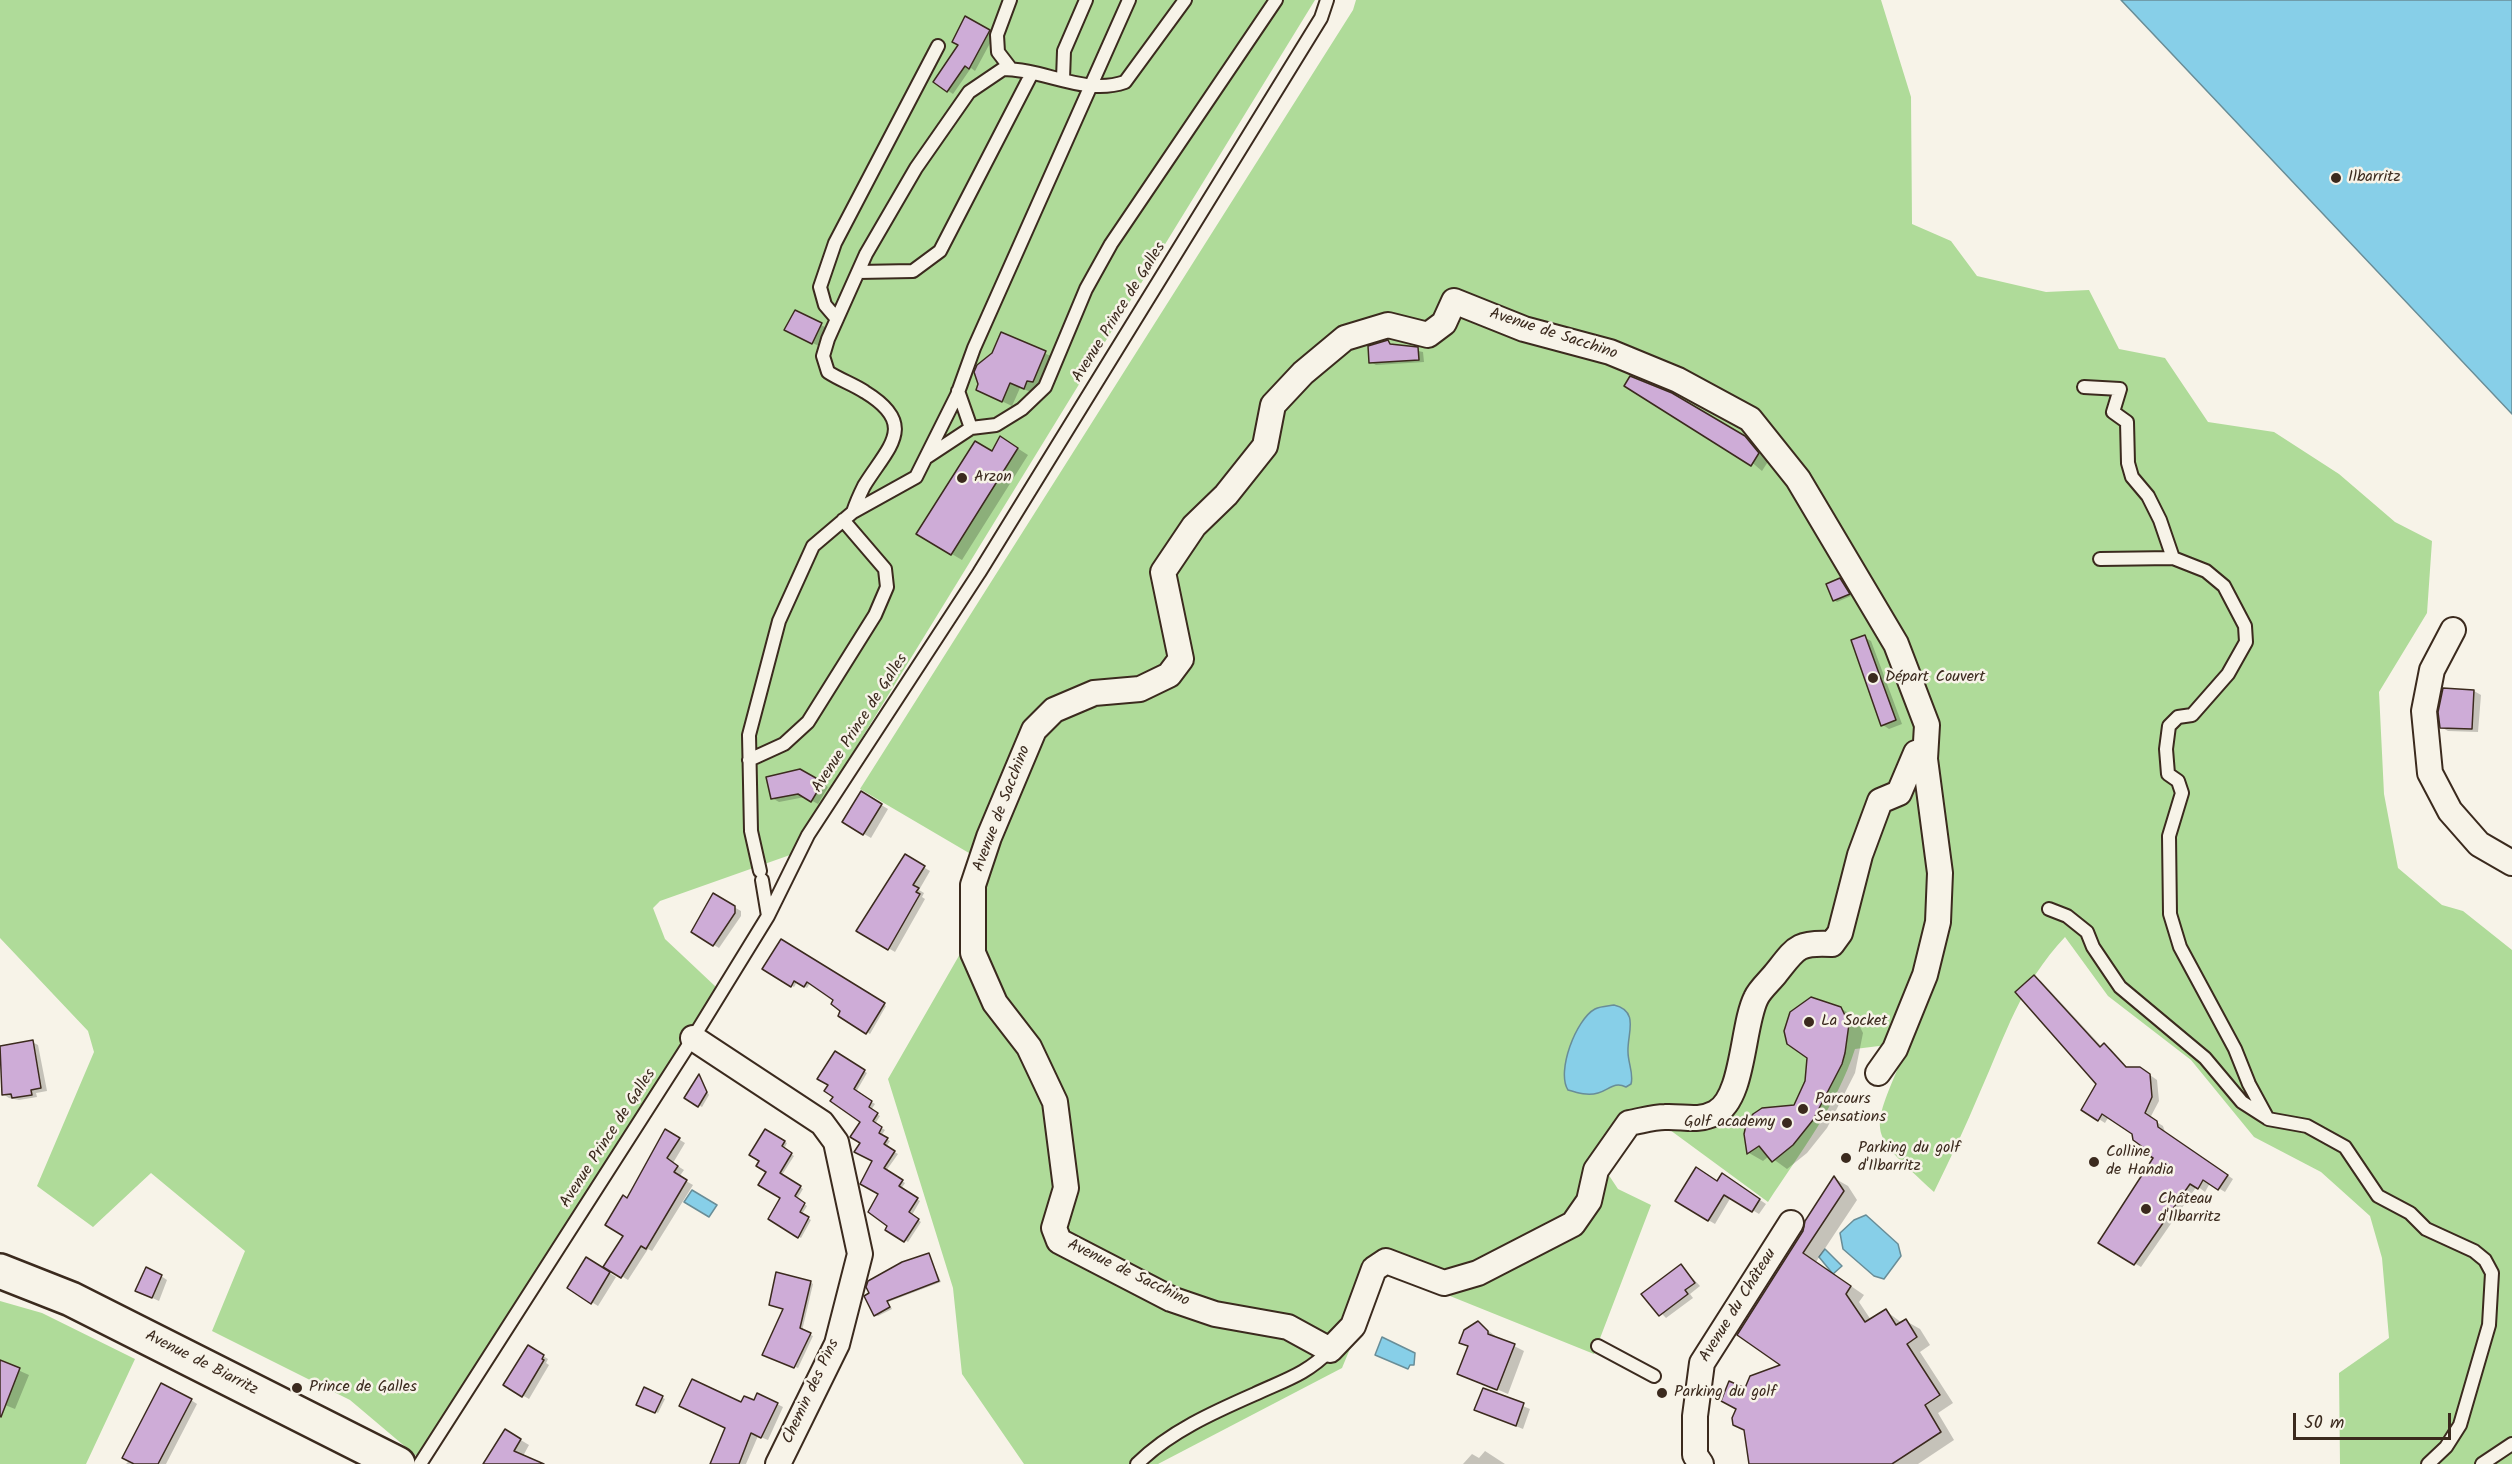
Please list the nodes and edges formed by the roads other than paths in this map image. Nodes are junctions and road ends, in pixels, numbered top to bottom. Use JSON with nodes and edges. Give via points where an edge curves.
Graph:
{"nodes":[{"id":1,"x":1010,"y":0,"type":"edge"},
{"id":2,"x":1086,"y":0,"type":"edge"},
{"id":3,"x":1130,"y":0,"type":"edge"},
{"id":4,"x":1185,"y":0,"type":"edge"},
{"id":5,"x":1276,"y":0,"type":"edge"},
{"id":6,"x":1327,"y":0,"type":"edge"},
{"id":7,"x":938,"y":46,"type":"dead end"},
{"id":8,"x":1011,"y":69,"type":"junction"},
{"id":9,"x":1032,"y":73,"type":"junction"},
{"id":10,"x":1064,"y":79,"type":"junction"},
{"id":11,"x":1091,"y":88,"type":"junction"},
{"id":12,"x":858,"y":272,"type":"junction"},
{"id":13,"x":837,"y":319,"type":"junction"},
{"id":14,"x":2084,"y":387,"type":"dead end"},
{"id":15,"x":958,"y":391,"type":"junction"},
{"id":16,"x":971,"y":428,"type":"junction"},
{"id":17,"x":926,"y":458,"type":"junction"},
{"id":18,"x":853,"y":512,"type":"junction"},
{"id":19,"x":843,"y":520,"type":"junction"},
{"id":20,"x":2173,"y":558,"type":"junction"},
{"id":21,"x":2100,"y":559,"type":"dead end"},
{"id":22,"x":2453,"y":630,"type":"dead end"},
{"id":23,"x":1925,"y":750,"type":"junction"},
{"id":24,"x":749,"y":760,"type":"junction"},
{"id":25,"x":2512,"y":863,"type":"edge"},
{"id":26,"x":2049,"y":909,"type":"dead end"},
{"id":27,"x":768,"y":916,"type":"junction"},
{"id":28,"x":693,"y":1038,"type":"junction"},
{"id":29,"x":1878,"y":1073,"type":"dead end"},
{"id":30,"x":2268,"y":1119,"type":"junction"},
{"id":31,"x":1791,"y":1223,"type":"dead end"},
{"id":32,"x":0,"y":1271,"type":"edge"},
{"id":33,"x":1598,"y":1346,"type":"dead end"},
{"id":34,"x":1330,"y":1350,"type":"junction"},
{"id":35,"x":1654,"y":1376,"type":"dead end"},
{"id":36,"x":2512,"y":1443,"type":"edge"},
{"id":37,"x":398,"y":1464,"type":"edge"},
{"id":38,"x":420,"y":1464,"type":"edge"},
{"id":39,"x":778,"y":1464,"type":"edge"},
{"id":40,"x":1137,"y":1464,"type":"edge"},
{"id":41,"x":1701,"y":1464,"type":"edge"},
{"id":42,"x":2428,"y":1464,"type":"edge"},
{"id":43,"x":2482,"y":1464,"type":"edge"}],
"edges":[{"from":1,"to":8,"type":"lane","via":[[997,35],[998,52]]},
{"from":2,"to":10,"type":"lane","via":[[1064,51]]},
{"from":3,"to":11,"type":"lane"},
{"from":4,"to":11,"type":"lane","via":[[1125,82]]},
{"from":5,"to":16,"type":"lane","via":[[1111,244],[1086,289],[1045,387],[1022,409],[996,425]]},
{"from":6,"to":27,"type":"lane","name":"Avenue Prince de Galles","via":[[1321,18],[979,573],[808,834]]},
{"from":7,"to":13,"type":"lane","via":[[835,243],[820,287],[825,305]]},
{"from":8,"to":9,"type":"lane"},
{"from":8,"to":12,"type":"lane","via":[[1004,69],[969,92],[916,168]]},
{"from":9,"to":10,"type":"lane"},
{"from":9,"to":12,"type":"lane","via":[[940,251],[913,271]]},
{"from":10,"to":11,"type":"lane"},
{"from":11,"to":15,"type":"lane"},
{"from":12,"to":13,"type":"lane"},
{"from":13,"to":18,"type":"lane","via":[[823,356],[828,372],[884,406],[897,429],[895,440],[864,487]]},
{"from":14,"to":20,"type":"lane","via":[[2120,389],[2113,412],[2127,422],[2132,477],[2148,496]]},
{"from":15,"to":16,"type":"lane"},
{"from":15,"to":17,"type":"lane"},
{"from":16,"to":17,"type":"lane"},
{"from":17,"to":18,"type":"lane","via":[[916,477]]},
{"from":18,"to":19,"type":"lane"},
{"from":19,"to":24,"type":"lane","via":[[813,546],[780,621],[749,735]]},
{"from":19,"to":24,"type":"lane","via":[[885,569],[886,587],[875,615],[808,722],[784,744]]},
{"from":20,"to":21,"type":"lane"},
{"from":20,"to":30,"type":"lane","via":[[2206,571],[2224,586],[2245,626],[2246,642],[2228,674],[2192,715],[2178,717],[2169,726],[2168,774],[2178,781],[2182,793],[2169,836],[2170,914],[2180,947]]},
{"from":22,"to":25,"type":"street","via":[[2432,670],[2424,711],[2430,773],[2450,811],[2479,844]]},
{"from":23,"to":29,"type":"street","name":"Avenue de Sacchino","via":[[1940,873],[1938,922],[1925,975],[1895,1050]]},
{"from":23,"to":34,"type":"street","via":[[1916,753],[1899,793],[1880,801],[1860,855],[1840,933],[1832,944],[1813,943],[1791,951],[1756,997],[1742,1045],[1741,1066],[1729,1098],[1717,1113],[1696,1119],[1665,1117],[1629,1123],[1596,1170],[1589,1201],[1573,1224],[1478,1273],[1444,1283],[1386,1261],[1374,1269],[1353,1326]]},
{"from":23,"to":34,"type":"street","name":"Avenue de Sacchino","via":[[1927,725],[1896,644],[1804,489],[1750,419],[1678,380],[1620,356],[1524,328],[1454,301],[1444,323],[1428,335],[1388,326],[1345,338],[1303,372],[1273,405],[1265,446],[1226,495],[1194,526],[1163,572],[1181,659],[1169,675],[1140,689],[1094,693],[1054,710],[1034,730],[988,837],[973,885],[973,953],[995,1003],[1029,1047],[1055,1102],[1066,1188],[1054,1228],[1059,1241],[1171,1299],[1215,1314],[1288,1327]]},
{"from":24,"to":27,"type":"lane","via":[[751,831]]},
{"from":26,"to":30,"type":"lane","via":[[2067,916],[2087,932],[2120,987],[2205,1058],[2242,1102]]},
{"from":27,"to":28,"type":"lane","name":"Avenue Prince de Galles"},
{"from":28,"to":38,"type":"lane","name":"Avenue Prince de Galles"},
{"from":28,"to":39,"type":"street","name":"Chemin des Pins","via":[[822,1123],[836,1142],[860,1254],[837,1344]]},
{"from":30,"to":42,"type":"lane","via":[[2307,1126],[2346,1147],[2378,1196],[2410,1213],[2426,1229],[2474,1251],[2492,1273],[2489,1325],[2460,1425],[2446,1447]]},
{"from":31,"to":41,"type":"street","name":"Avenue du Château","via":[[1702,1363],[1695,1416],[1695,1455]]},
{"from":32,"to":37,"type":"main road","name":"Avenue de Biarritz","via":[[71,1299]]},
{"from":33,"to":35,"type":"lane"},
{"from":34,"to":40,"type":"lane","via":[[1313,1368],[1211,1413],[1152,1449]]},
{"from":36,"to":43,"type":"lane"}]}
